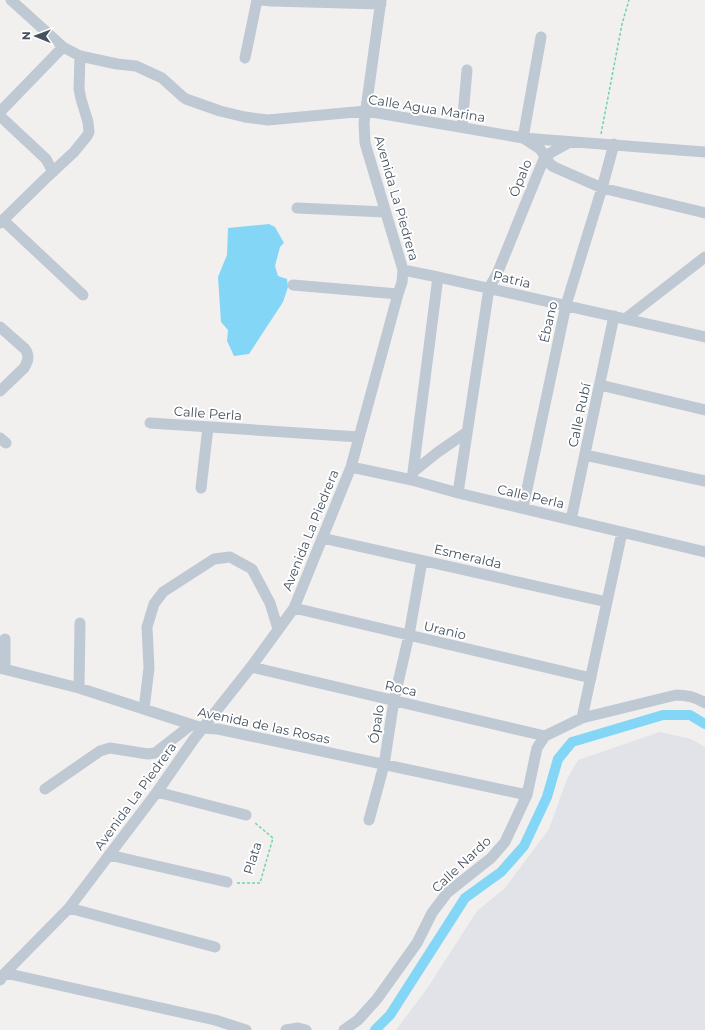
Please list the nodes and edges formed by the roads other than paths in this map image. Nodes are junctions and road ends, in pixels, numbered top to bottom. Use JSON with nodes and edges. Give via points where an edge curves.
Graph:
{"nodes":[{"id":1,"x":12,"y":0,"type":"edge"},
{"id":2,"x":257,"y":0,"type":"edge"},
{"id":3,"x":261,"y":0,"type":"edge"},
{"id":4,"x":381,"y":2,"type":"edge"},
{"id":5,"x":541,"y":37,"type":"dead end"},
{"id":6,"x":63,"y":47,"type":"junction"},
{"id":7,"x":80,"y":56,"type":"junction"},
{"id":8,"x":245,"y":58,"type":"dead end"},
{"id":9,"x":468,"y":70,"type":"dead end"},
{"id":10,"x":366,"y":111,"type":"junction"},
{"id":11,"x":0,"y":112,"type":"edge"},
{"id":12,"x":0,"y":116,"type":"edge"},
{"id":13,"x":462,"y":128,"type":"junction"},
{"id":14,"x":523,"y":138,"type":"junction"},
{"id":15,"x":570,"y":142,"type":"junction"},
{"id":16,"x":614,"y":144,"type":"junction"},
{"id":17,"x":705,"y":152,"type":"edge"},
{"id":18,"x":545,"y":156,"type":"junction"},
{"id":19,"x":53,"y":172,"type":"junction"},
{"id":20,"x":602,"y":188,"type":"junction"},
{"id":21,"x":297,"y":208,"type":"dead end"},
{"id":22,"x":385,"y":212,"type":"junction"},
{"id":23,"x":705,"y":213,"type":"edge"},
{"id":24,"x":1,"y":221,"type":"edge"},
{"id":25,"x":705,"y":257,"type":"edge"},
{"id":26,"x":403,"y":270,"type":"junction"},
{"id":27,"x":438,"y":277,"type":"junction"},
{"id":28,"x":293,"y":285,"type":"dead end"},
{"id":29,"x":488,"y":288,"type":"junction"},
{"id":30,"x":398,"y":294,"type":"junction"},
{"id":31,"x":83,"y":295,"type":"dead end"},
{"id":32,"x":566,"y":306,"type":"junction"},
{"id":33,"x":614,"y":316,"type":"junction"},
{"id":34,"x":625,"y":319,"type":"junction"},
{"id":35,"x":0,"y":327,"type":"edge"},
{"id":36,"x":705,"y":337,"type":"edge"},
{"id":37,"x":600,"y":385,"type":"junction"},
{"id":38,"x":0,"y":391,"type":"edge"},
{"id":39,"x":705,"y":410,"type":"edge"},
{"id":40,"x":150,"y":423,"type":"dead end"},
{"id":41,"x":208,"y":427,"type":"junction"},
{"id":42,"x":467,"y":432,"type":"junction"},
{"id":43,"x":359,"y":437,"type":"junction"},
{"id":44,"x":585,"y":455,"type":"junction"},
{"id":45,"x":351,"y":467,"type":"junction"},
{"id":46,"x":413,"y":476,"type":"junction"},
{"id":47,"x":705,"y":481,"type":"edge"},
{"id":48,"x":200,"y":488,"type":"dead end"},
{"id":49,"x":458,"y":493,"type":"junction"},
{"id":50,"x":523,"y":508,"type":"junction"},
{"id":51,"x":571,"y":520,"type":"junction"},
{"id":52,"x":622,"y":532,"type":"junction"},
{"id":53,"x":322,"y":538,"type":"junction"},
{"id":54,"x":705,"y":552,"type":"edge"},
{"id":55,"x":422,"y":561,"type":"junction"},
{"id":56,"x":607,"y":602,"type":"junction"},
{"id":57,"x":294,"y":608,"type":"junction"},
{"id":58,"x":80,"y":623,"type":"dead end"},
{"id":59,"x":278,"y":629,"type":"junction"},
{"id":60,"x":408,"y":635,"type":"junction"},
{"id":61,"x":5,"y":639,"type":"dead end"},
{"id":62,"x":251,"y":667,"type":"junction"},
{"id":63,"x":2,"y":668,"type":"edge"},
{"id":64,"x":591,"y":678,"type":"junction"},
{"id":65,"x":79,"y":688,"type":"junction"},
{"id":66,"x":394,"y":700,"type":"junction"},
{"id":67,"x":705,"y":703,"type":"edge"},
{"id":68,"x":144,"y":709,"type":"junction"},
{"id":69,"x":582,"y":718,"type":"junction"},
{"id":70,"x":196,"y":727,"type":"junction"},
{"id":71,"x":545,"y":736,"type":"junction"},
{"id":72,"x":384,"y":765,"type":"junction"},
{"id":73,"x":45,"y":789,"type":"dead end"},
{"id":74,"x":157,"y":792,"type":"junction"},
{"id":75,"x":527,"y":795,"type":"junction"},
{"id":76,"x":246,"y":815,"type":"road end"},
{"id":77,"x":369,"y":820,"type":"dead end"},
{"id":78,"x":109,"y":855,"type":"junction"},
{"id":79,"x":227,"y":882,"type":"road end"},
{"id":80,"x":70,"y":908,"type":"junction"},
{"id":81,"x":215,"y":947,"type":"dead end"},
{"id":82,"x":2,"y":976,"type":"edge"},
{"id":83,"x":246,"y":1030,"type":"edge"},
{"id":84,"x":286,"y":1030,"type":"edge"},
{"id":85,"x":306,"y":1030,"type":"edge"},
{"id":86,"x":344,"y":1030,"type":"edge"}],
"edges":[{"from":1,"to":6,"type":"street","name":"Calle Agua Marina"},
{"from":2,"to":8,"type":"street"},
{"from":3,"to":4,"type":"street"},
{"from":4,"to":10,"type":"street","name":"Avenida La Piedrera"},
{"from":5,"to":14,"type":"street","name":"Ópalo"},
{"from":6,"to":7,"type":"street","name":"Calle Agua Marina"},
{"from":6,"to":11,"type":"street"},
{"from":7,"to":10,"type":"street","name":"Calle Agua Marina","via":[[136,66],[162,78],[186,99],[245,117],[268,120]]},
{"from":7,"to":19,"type":"street","via":[[79,90],[89,132],[85,140]]},
{"from":9,"to":13,"type":"street"},
{"from":10,"to":13,"type":"street","name":"Calle Agua Marina"},
{"from":10,"to":22,"type":"street","name":"Avenida La Piedrera","via":[[365,143]]},
{"from":12,"to":19,"type":"street","via":[[46,159]]},
{"from":13,"to":14,"type":"street","name":"Calle Agua Marina"},
{"from":14,"to":15,"type":"street","name":"Calle Agua Marina"},
{"from":14,"to":18,"type":"street","name":"Ópalo","via":[[540,149]]},
{"from":15,"to":16,"type":"street","name":"Calle Agua Marina"},
{"from":15,"to":18,"type":"street"},
{"from":16,"to":17,"type":"street","name":"Calle Agua Marina"},
{"from":16,"to":20,"type":"street","name":"Ébano"},
{"from":18,"to":20,"type":"street","via":[[554,167]]},
{"from":18,"to":29,"type":"street","name":"Ópalo","via":[[497,274]]},
{"from":19,"to":24,"type":"street"},
{"from":20,"to":23,"type":"street"},
{"from":20,"to":32,"type":"street","name":"Ébano"},
{"from":21,"to":22,"type":"street"},
{"from":22,"to":26,"type":"street","name":"Avenida La Piedrera"},
{"from":24,"to":31,"type":"street"},
{"from":25,"to":34,"type":"street"},
{"from":26,"to":27,"type":"street","name":"Patria"},
{"from":26,"to":30,"type":"street","name":"Avenida La Piedrera"},
{"from":27,"to":29,"type":"street","name":"Patria"},
{"from":27,"to":46,"type":"street"},
{"from":28,"to":30,"type":"street"},
{"from":29,"to":32,"type":"street","name":"Patria"},
{"from":29,"to":42,"type":"street"},
{"from":30,"to":43,"type":"street","name":"Avenida La Piedrera"},
{"from":32,"to":33,"type":"street","name":"Patria"},
{"from":32,"to":50,"type":"street","name":"Ébano"},
{"from":33,"to":34,"type":"street","name":"Patria"},
{"from":33,"to":37,"type":"street","name":"Calle Rubí"},
{"from":34,"to":36,"type":"street","name":"Patria"},
{"from":35,"to":38,"type":"street","via":[[28,353],[24,368]]},
{"from":37,"to":39,"type":"street"},
{"from":37,"to":44,"type":"street","name":"Calle Rubí"},
{"from":40,"to":41,"type":"street","name":"Calle Perla"},
{"from":41,"to":43,"type":"street","name":"Calle Perla"},
{"from":41,"to":48,"type":"street"},
{"from":42,"to":46,"type":"street","via":[[438,452]]},
{"from":42,"to":49,"type":"street"},
{"from":43,"to":45,"type":"street","name":"Avenida La Piedrera"},
{"from":44,"to":47,"type":"street"},
{"from":44,"to":51,"type":"street","name":"Calle Rubí"},
{"from":45,"to":46,"type":"street","name":"Calle Perla"},
{"from":45,"to":53,"type":"street","name":"Avenida La Piedrera"},
{"from":46,"to":49,"type":"street","name":"Calle Perla"},
{"from":49,"to":50,"type":"street","name":"Calle Perla"},
{"from":50,"to":51,"type":"street","name":"Calle Perla"},
{"from":51,"to":52,"type":"street","name":"Calle Perla"},
{"from":52,"to":54,"type":"street","name":"Calle Perla"},
{"from":52,"to":56,"type":"street"},
{"from":53,"to":55,"type":"street","name":"Esmeralda"},
{"from":53,"to":57,"type":"street","name":"Avenida La Piedrera"},
{"from":55,"to":56,"type":"street","name":"Esmeralda"},
{"from":55,"to":60,"type":"street","name":"Ópalo"},
{"from":56,"to":64,"type":"street"},
{"from":57,"to":59,"type":"street","name":"Avenida La Piedrera"},
{"from":57,"to":60,"type":"street","name":"Uranio"},
{"from":58,"to":65,"type":"street"},
{"from":59,"to":62,"type":"street","name":"Avenida La Piedrera"},
{"from":59,"to":68,"type":"street","via":[[270,603],[252,569],[230,557],[214,559],[163,592],[154,604],[147,627],[149,668]]},
{"from":60,"to":64,"type":"street","name":"Uranio"},
{"from":60,"to":66,"type":"street","name":"Ópalo"},
{"from":61,"to":63,"type":"street"},
{"from":62,"to":66,"type":"street","name":"Roca"},
{"from":62,"to":70,"type":"street","name":"Avenida La Piedrera"},
{"from":63,"to":65,"type":"street","name":"Avenida de las Rosas"},
{"from":64,"to":69,"type":"street"},
{"from":65,"to":68,"type":"street","name":"Avenida de las Rosas"},
{"from":66,"to":71,"type":"street","name":"Roca"},
{"from":66,"to":72,"type":"street","name":"Ópalo"},
{"from":67,"to":69,"type":"street","via":[[698,698],[676,695]]},
{"from":68,"to":70,"type":"street","name":"Avenida de las Rosas"},
{"from":69,"to":71,"type":"street"},
{"from":70,"to":72,"type":"street","name":"Avenida de las Rosas","via":[[218,729]]},
{"from":70,"to":73,"type":"street","via":[[155,753],[110,748],[100,751]]},
{"from":70,"to":74,"type":"street","name":"Avenida La Piedrera"},
{"from":71,"to":75,"type":"street","name":"Calle Nardo","via":[[537,748]]},
{"from":72,"to":75,"type":"street","name":"Avenida de las Rosas"},
{"from":72,"to":77,"type":"street","name":"Ópalo"},
{"from":74,"to":76,"type":"street"},
{"from":74,"to":78,"type":"street","name":"Avenida La Piedrera"},
{"from":75,"to":86,"type":"street","name":"Calle Nardo","via":[[505,842],[491,858],[447,893],[432,913],[417,943],[377,999],[358,1020]]},
{"from":78,"to":79,"type":"street","name":"Plata"},
{"from":78,"to":80,"type":"street","name":"Avenida La Piedrera"},
{"from":80,"to":81,"type":"street"},
{"from":80,"to":82,"type":"street","name":"Avenida La Piedrera"},
{"from":82,"to":83,"type":"street","via":[[156,1006]]},
{"from":84,"to":85,"type":"street"}]}
